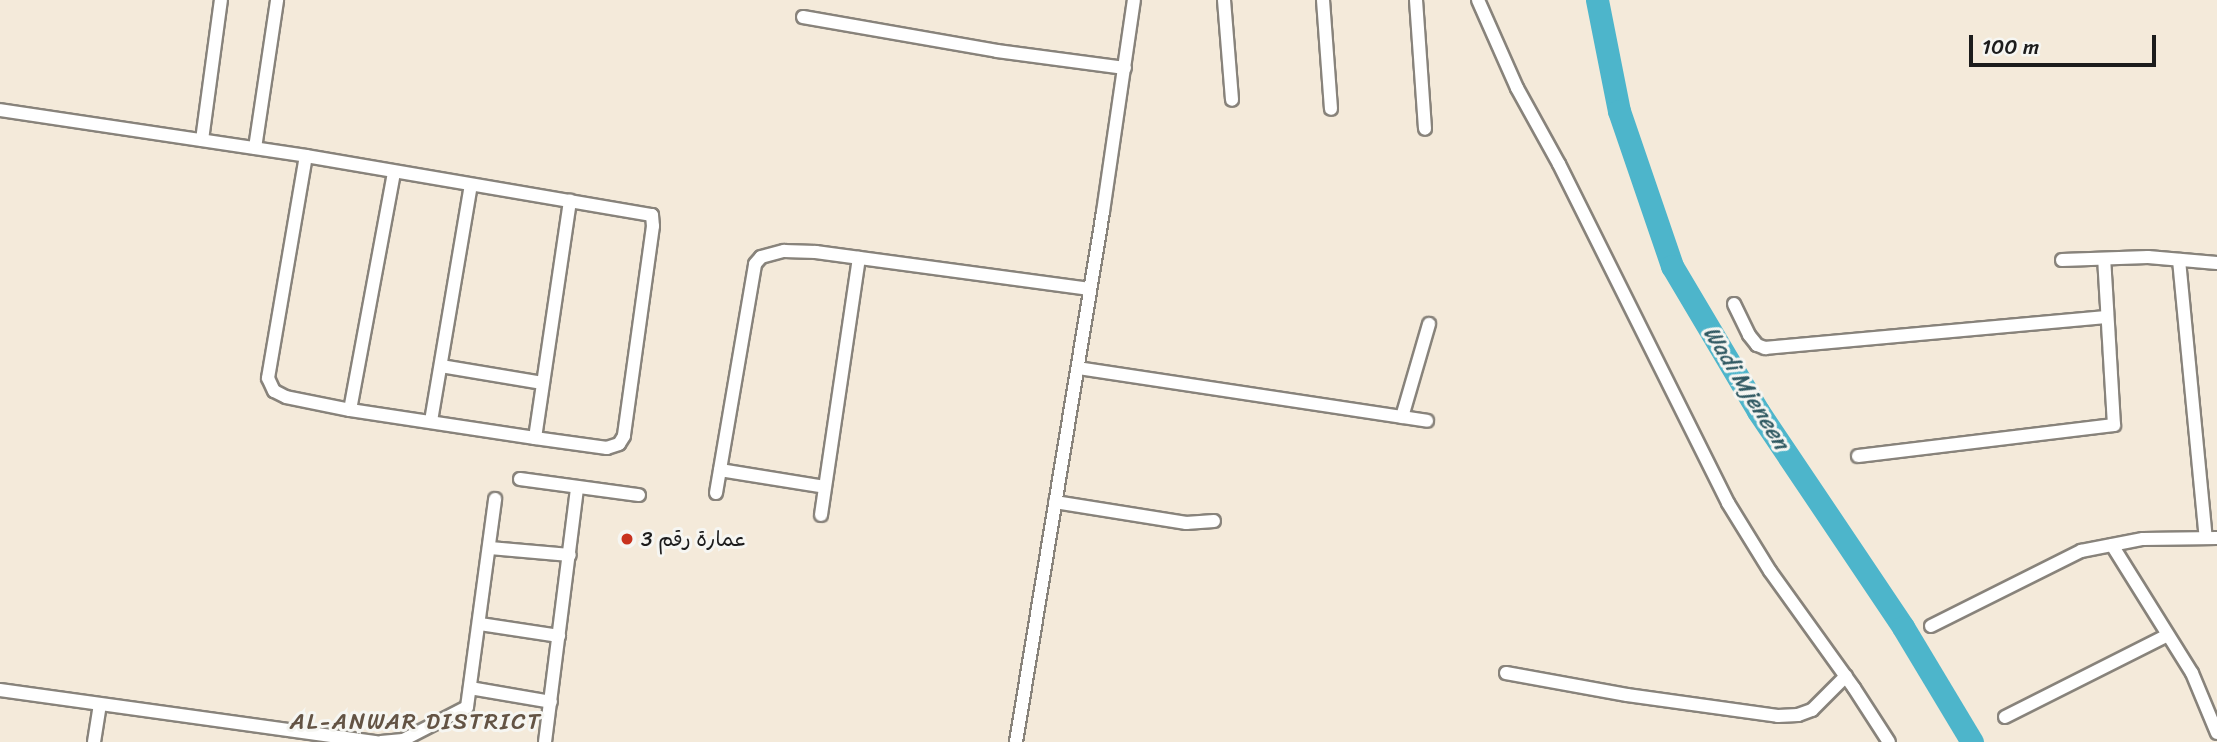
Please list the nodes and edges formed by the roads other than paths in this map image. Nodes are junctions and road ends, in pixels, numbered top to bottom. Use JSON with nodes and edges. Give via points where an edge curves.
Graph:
{"nodes":[{"id":1,"x":221,"y":0,"type":"edge"},
{"id":2,"x":277,"y":0,"type":"edge"},
{"id":3,"x":1134,"y":0,"type":"edge"},
{"id":4,"x":1224,"y":0,"type":"edge"},
{"id":5,"x":1323,"y":0,"type":"edge"},
{"id":6,"x":1416,"y":0,"type":"edge"},
{"id":7,"x":1478,"y":0,"type":"edge"},
{"id":8,"x":803,"y":17,"type":"dead end"},
{"id":9,"x":1125,"y":68,"type":"junction"},
{"id":10,"x":1232,"y":100,"type":"dead end"},
{"id":11,"x":1331,"y":109,"type":"dead end"},
{"id":12,"x":0,"y":110,"type":"edge"},
{"id":13,"x":1425,"y":129,"type":"dead end"},
{"id":14,"x":202,"y":141,"type":"junction"},
{"id":15,"x":255,"y":148,"type":"junction"},
{"id":16,"x":306,"y":156,"type":"junction"},
{"id":17,"x":394,"y":172,"type":"junction"},
{"id":18,"x":471,"y":185,"type":"junction"},
{"id":19,"x":570,"y":201,"type":"junction"},
{"id":20,"x":859,"y":258,"type":"junction"},
{"id":21,"x":2104,"y":259,"type":"junction"},
{"id":22,"x":2062,"y":260,"type":"dead end"},
{"id":23,"x":2179,"y":260,"type":"junction"},
{"id":24,"x":2217,"y":263,"type":"edge"},
{"id":25,"x":1090,"y":289,"type":"junction"},
{"id":26,"x":1734,"y":304,"type":"dead end"},
{"id":27,"x":2106,"y":317,"type":"junction"},
{"id":28,"x":1429,"y":324,"type":"dead end"},
{"id":29,"x":441,"y":366,"type":"junction"},
{"id":30,"x":1078,"y":368,"type":"junction"},
{"id":31,"x":543,"y":383,"type":"junction"},
{"id":32,"x":350,"y":410,"type":"junction"},
{"id":33,"x":1402,"y":417,"type":"junction"},
{"id":34,"x":431,"y":421,"type":"junction"},
{"id":35,"x":1427,"y":421,"type":"dead end"},
{"id":36,"x":535,"y":438,"type":"junction"},
{"id":37,"x":1858,"y":456,"type":"dead end"},
{"id":38,"x":720,"y":470,"type":"junction"},
{"id":39,"x":520,"y":479,"type":"dead end"},
{"id":40,"x":577,"y":487,"type":"junction"},
{"id":41,"x":825,"y":487,"type":"junction"},
{"id":42,"x":716,"y":493,"type":"dead end"},
{"id":43,"x":639,"y":495,"type":"dead end"},
{"id":44,"x":495,"y":499,"type":"dead end"},
{"id":45,"x":1055,"y":502,"type":"junction"},
{"id":46,"x":821,"y":515,"type":"dead end"},
{"id":47,"x":1214,"y":521,"type":"dead end"},
{"id":48,"x":2211,"y":538,"type":"edge"},
{"id":49,"x":2112,"y":545,"type":"junction"},
{"id":50,"x":490,"y":548,"type":"junction"},
{"id":51,"x":570,"y":555,"type":"junction"},
{"id":52,"x":480,"y":624,"type":"junction"},
{"id":53,"x":1931,"y":626,"type":"dead end"},
{"id":54,"x":2168,"y":635,"type":"junction"},
{"id":55,"x":559,"y":636,"type":"junction"},
{"id":56,"x":1506,"y":673,"type":"dead end"},
{"id":57,"x":1846,"y":676,"type":"junction"},
{"id":58,"x":470,"y":688,"type":"junction"},
{"id":59,"x":0,"y":690,"type":"edge"},
{"id":60,"x":551,"y":702,"type":"junction"},
{"id":61,"x":100,"y":705,"type":"junction"},
{"id":62,"x":2005,"y":717,"type":"dead end"},
{"id":63,"x":2217,"y":733,"type":"edge"},
{"id":64,"x":94,"y":742,"type":"edge"},
{"id":65,"x":376,"y":742,"type":"edge"},
{"id":66,"x":381,"y":742,"type":"edge"},
{"id":67,"x":545,"y":742,"type":"edge"},
{"id":68,"x":1016,"y":742,"type":"edge"},
{"id":69,"x":1889,"y":742,"type":"edge"}],
"edges":[{"from":1,"to":14,"type":"street"},
{"from":2,"to":15,"type":"street"},
{"from":3,"to":9,"type":"street"},
{"from":4,"to":10,"type":"street"},
{"from":5,"to":11,"type":"street"},
{"from":6,"to":13,"type":"street"},
{"from":7,"to":57,"type":"street","via":[[1517,88],[1728,503],[1770,571]]},
{"from":8,"to":9,"type":"street"},
{"from":9,"to":25,"type":"street"},
{"from":12,"to":14,"type":"street"},
{"from":14,"to":15,"type":"street"},
{"from":15,"to":16,"type":"street"},
{"from":16,"to":17,"type":"street"},
{"from":16,"to":32,"type":"street","via":[[268,378],[274,391],[286,397]]},
{"from":17,"to":18,"type":"street"},
{"from":17,"to":32,"type":"street"},
{"from":18,"to":19,"type":"street"},
{"from":18,"to":29,"type":"street"},
{"from":19,"to":31,"type":"street"},
{"from":19,"to":36,"type":"street","via":[[652,215],[624,436],[607,449]]},
{"from":20,"to":25,"type":"street"},
{"from":20,"to":38,"type":"street","via":[[795,250],[757,260]]},
{"from":20,"to":41,"type":"street"},
{"from":21,"to":22,"type":"street"},
{"from":21,"to":23,"type":"street"},
{"from":21,"to":27,"type":"street"},
{"from":23,"to":24,"type":"street"},
{"from":23,"to":48,"type":"street"},
{"from":25,"to":30,"type":"street"},
{"from":26,"to":27,"type":"street","via":[[1753,341],[1765,348]]},
{"from":27,"to":37,"type":"street","via":[[2114,425]]},
{"from":28,"to":33,"type":"street"},
{"from":29,"to":31,"type":"street"},
{"from":29,"to":34,"type":"street"},
{"from":30,"to":33,"type":"street"},
{"from":30,"to":45,"type":"street"},
{"from":31,"to":36,"type":"street"},
{"from":32,"to":34,"type":"street"},
{"from":33,"to":35,"type":"street"},
{"from":34,"to":36,"type":"street"},
{"from":38,"to":41,"type":"street"},
{"from":38,"to":42,"type":"street"},
{"from":39,"to":40,"type":"street"},
{"from":40,"to":43,"type":"street"},
{"from":40,"to":51,"type":"street"},
{"from":41,"to":46,"type":"street"},
{"from":44,"to":50,"type":"street"},
{"from":45,"to":47,"type":"street","via":[[1186,523]]},
{"from":45,"to":68,"type":"street"},
{"from":48,"to":49,"type":"street","via":[[2143,539]]},
{"from":49,"to":53,"type":"street","via":[[2081,551]]},
{"from":49,"to":54,"type":"street"},
{"from":50,"to":51,"type":"street"},
{"from":50,"to":52,"type":"street"},
{"from":51,"to":55,"type":"street"},
{"from":52,"to":55,"type":"street"},
{"from":52,"to":58,"type":"street"},
{"from":54,"to":62,"type":"street"},
{"from":54,"to":63,"type":"street","via":[[2192,673]]},
{"from":55,"to":60,"type":"street"},
{"from":56,"to":57,"type":"street","via":[[1778,716],[1812,710]]},
{"from":57,"to":69,"type":"street"},
{"from":58,"to":60,"type":"street"},
{"from":58,"to":66,"type":"street","via":[[463,712],[403,740]]},
{"from":59,"to":61,"type":"street"},
{"from":60,"to":67,"type":"street"},
{"from":61,"to":64,"type":"street"},
{"from":61,"to":65,"type":"street"}]}
